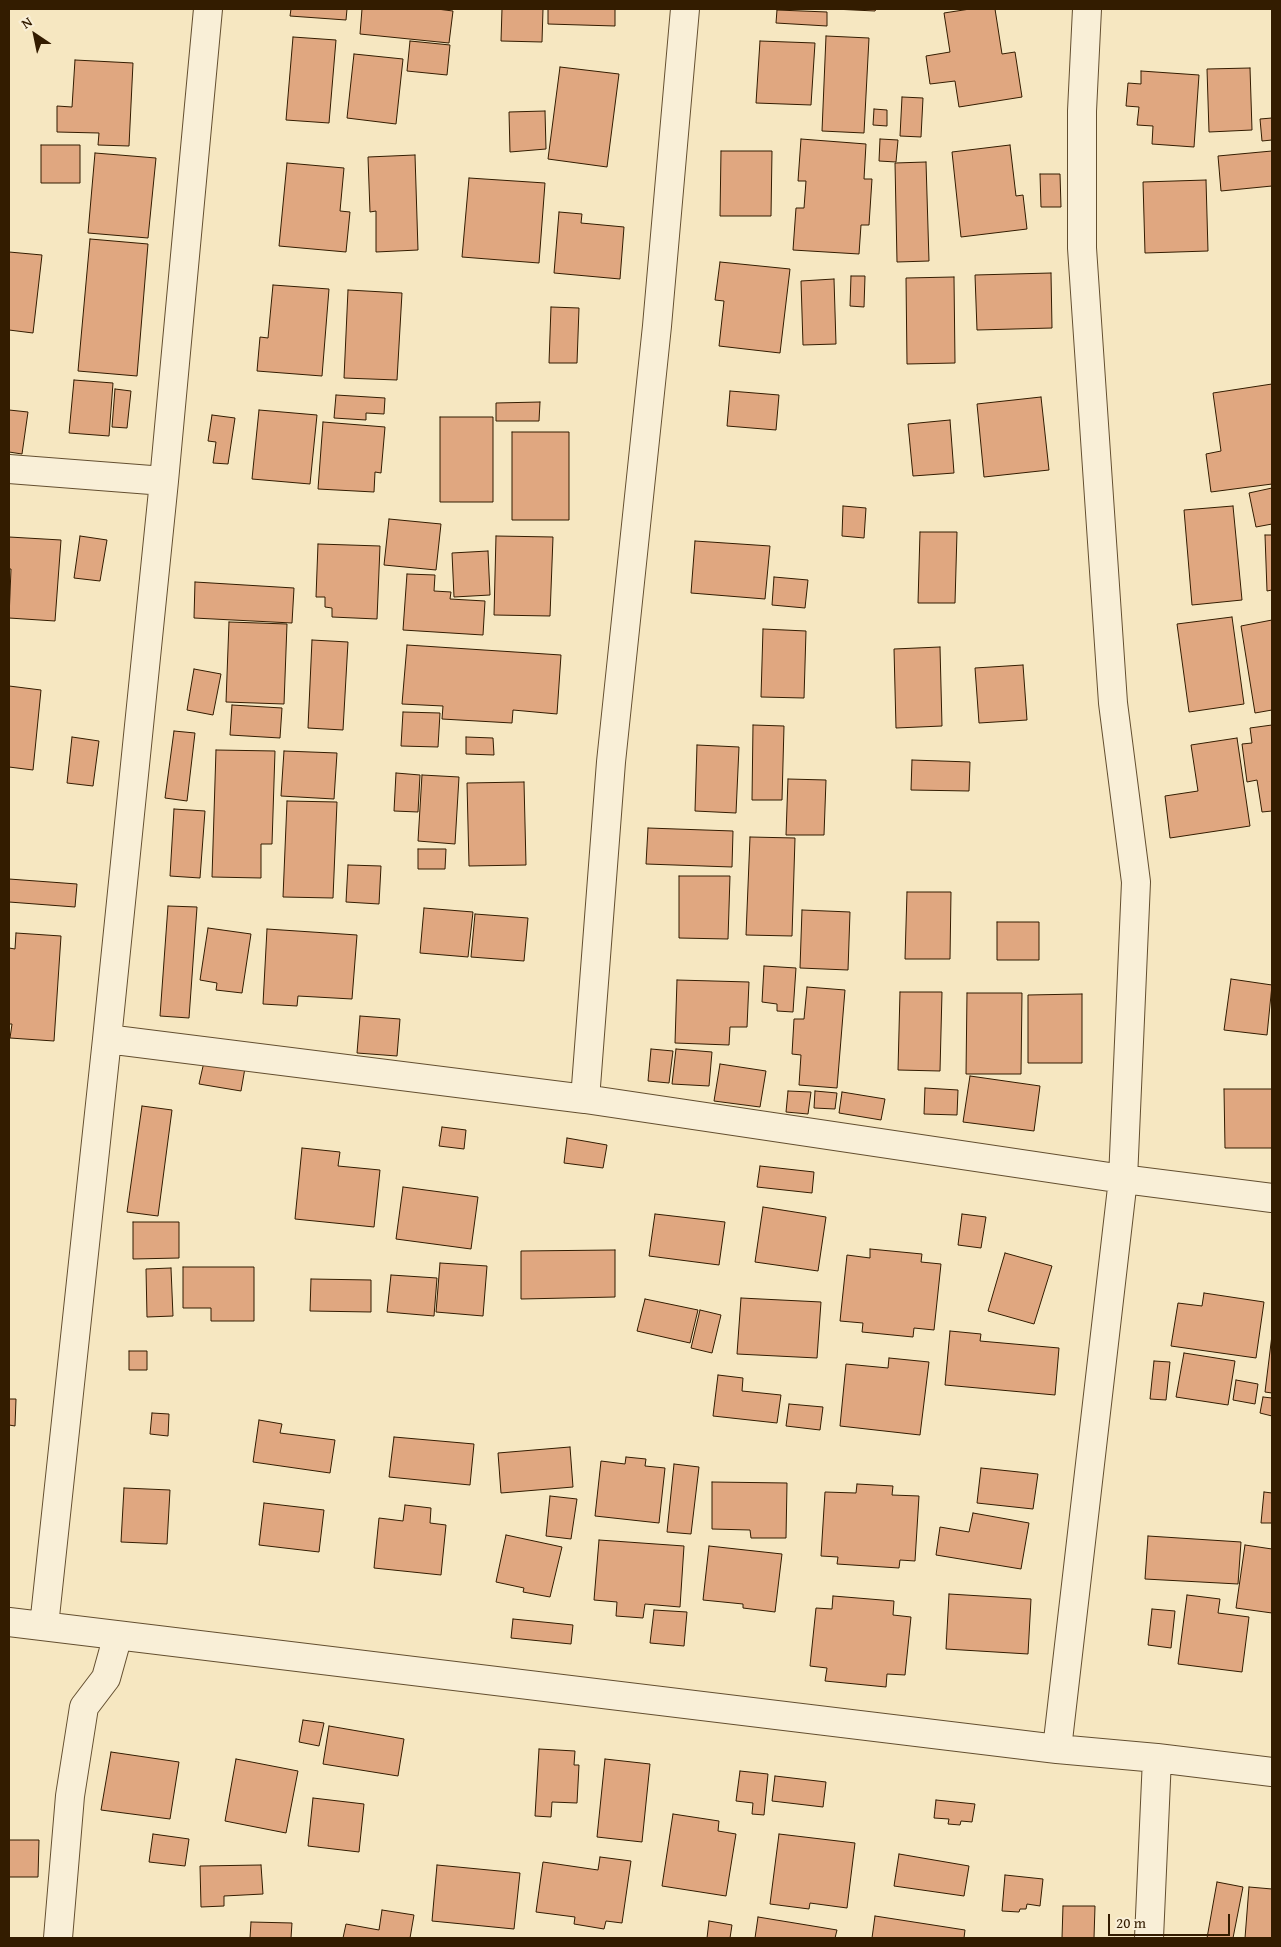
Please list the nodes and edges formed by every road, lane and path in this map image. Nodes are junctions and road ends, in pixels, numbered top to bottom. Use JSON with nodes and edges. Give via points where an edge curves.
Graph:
{"nodes":[{"id":1,"x":208,"y":9,"type":"edge"},
{"id":2,"x":685,"y":9,"type":"edge"},
{"id":3,"x":1087,"y":9,"type":"edge"},
{"id":4,"x":9,"y":469,"type":"edge"},
{"id":5,"x":164,"y":481,"type":"junction"},
{"id":6,"x":107,"y":1039,"type":"junction"},
{"id":7,"x":585,"y":1099,"type":"junction"},
{"id":8,"x":1123,"y":1180,"type":"junction"},
{"id":9,"x":1272,"y":1198,"type":"edge"},
{"id":10,"x":9,"y":1622,"type":"edge"},
{"id":11,"x":44,"y":1626,"type":"junction"},
{"id":12,"x":118,"y":1635,"type":"junction"},
{"id":13,"x":1057,"y":1749,"type":"junction"},
{"id":14,"x":1157,"y":1758,"type":"junction"},
{"id":15,"x":1272,"y":1772,"type":"edge"},
{"id":16,"x":58,"y":1938,"type":"edge"},
{"id":17,"x":1149,"y":1938,"type":"edge"}],
"edges":[{"from":1,"to":5,"type":"street"},
{"from":2,"to":7,"type":"street","via":[[657,326],[611,762]]},
{"from":3,"to":8,"type":"street","via":[[1082,112],[1082,248],[1114,703],[1136,882]]},
{"from":4,"to":5,"type":"street"},
{"from":5,"to":6,"type":"street"},
{"from":6,"to":7,"type":"street"},
{"from":6,"to":11,"type":"street"},
{"from":7,"to":8,"type":"street"},
{"from":8,"to":9,"type":"street"},
{"from":8,"to":13,"type":"street"},
{"from":10,"to":11,"type":"street"},
{"from":11,"to":12,"type":"street"},
{"from":12,"to":13,"type":"street"},
{"from":12,"to":16,"type":"street","via":[[106,1678],[84,1707],[70,1796]]},
{"from":13,"to":14,"type":"street"},
{"from":14,"to":15,"type":"street"},
{"from":14,"to":17,"type":"street"}]}
